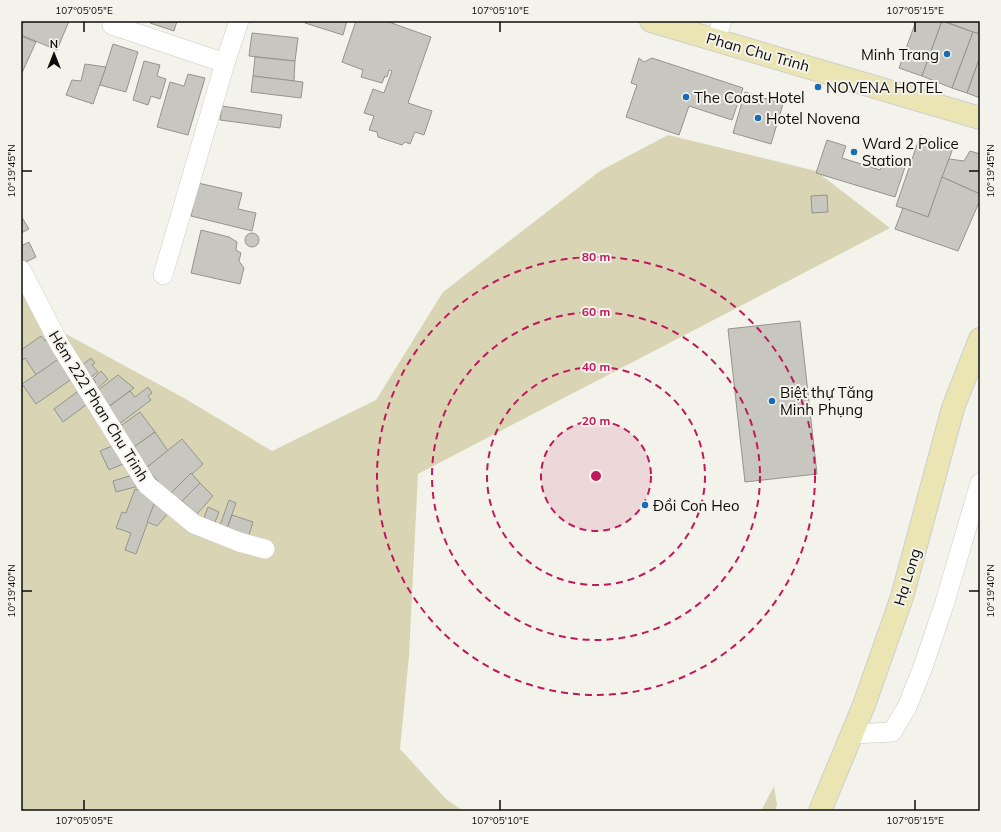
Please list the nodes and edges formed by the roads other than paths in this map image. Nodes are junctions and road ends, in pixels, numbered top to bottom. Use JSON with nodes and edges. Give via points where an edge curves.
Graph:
{"nodes":[{"id":1,"x":239,"y":21,"type":"edge"},
{"id":2,"x":652,"y":21,"type":"edge"},
{"id":3,"x":112,"y":25,"type":"dead end"},
{"id":4,"x":719,"y":30,"type":"edge"},
{"id":5,"x":225,"y":63,"type":"junction"},
{"id":6,"x":980,"y":118,"type":"edge"},
{"id":7,"x":21,"y":270,"type":"edge"},
{"id":8,"x":163,"y":275,"type":"dead end"},
{"id":9,"x":980,"y":339,"type":"edge"},
{"id":10,"x":976,"y":362,"type":"edge"},
{"id":11,"x":980,"y":483,"type":"edge"},
{"id":12,"x":265,"y":549,"type":"dead end"},
{"id":13,"x":852,"y":734,"type":"junction"},
{"id":14,"x":820,"y":811,"type":"edge"}],
"edges":[{"from":1,"to":5,"type":"street"},
{"from":2,"to":4,"type":"main road","name":"Phan Chu Trinh"},
{"from":3,"to":5,"type":"street"},
{"from":4,"to":6,"type":"main road","name":"Phan Chu Trinh"},
{"from":5,"to":8,"type":"street"},
{"from":7,"to":12,"type":"street","name":"Hẻm 222 Phan Chu Trinh","via":[[60,345],[147,485],[194,524],[239,542]]},
{"from":9,"to":10,"type":"main road","name":"Hạ Long"},
{"from":10,"to":13,"type":"main road","name":"Hạ Long","via":[[953,408],[902,597],[882,658]]},
{"from":11,"to":13,"type":"street","via":[[944,606],[907,707],[892,732]]},
{"from":13,"to":14,"type":"main road","name":"Hạ Long"}]}
